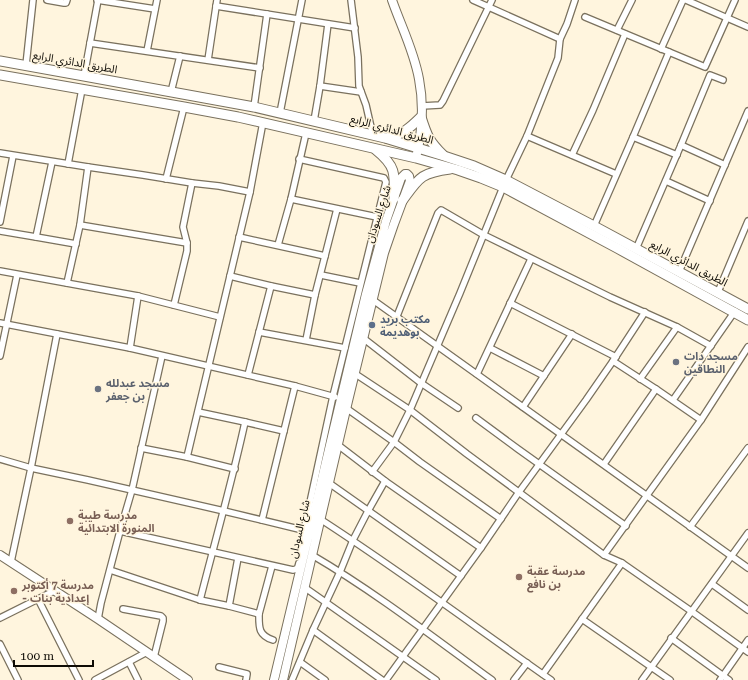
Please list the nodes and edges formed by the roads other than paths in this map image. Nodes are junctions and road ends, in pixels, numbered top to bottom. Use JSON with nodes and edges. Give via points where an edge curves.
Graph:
{"nodes":[{"id":1,"x":33,"y":0,"type":"edge"},
{"id":2,"x":47,"y":0,"type":"edge"},
{"id":3,"x":67,"y":0,"type":"edge"},
{"id":4,"x":98,"y":0,"type":"edge"},
{"id":5,"x":157,"y":0,"type":"edge"},
{"id":6,"x":302,"y":0,"type":"edge"},
{"id":7,"x":351,"y":0,"type":"edge"},
{"id":8,"x":392,"y":0,"type":"edge"},
{"id":9,"x":473,"y":0,"type":"edge"},
{"id":10,"x":492,"y":0,"type":"edge"},
{"id":11,"x":575,"y":0,"type":"edge"},
{"id":12,"x":632,"y":0,"type":"edge"},
{"id":13,"x":682,"y":0,"type":"edge"},
{"id":14,"x":686,"y":0,"type":"edge"},
{"id":15,"x":735,"y":0,"type":"edge"},
{"id":16,"x":217,"y":3,"type":"edge"},
{"id":17,"x":489,"y":7,"type":"junction"},
{"id":18,"x":155,"y":9,"type":"junction"},
{"id":19,"x":266,"y":14,"type":"junction"},
{"id":20,"x":585,"y":17,"type":"dead end"},
{"id":21,"x":727,"y":18,"type":"junction"},
{"id":22,"x":299,"y":20,"type":"junction"},
{"id":23,"x":328,"y":24,"type":"junction"},
{"id":24,"x":748,"y":27,"type":"edge"},
{"id":25,"x":355,"y":28,"type":"junction"},
{"id":26,"x":617,"y":30,"type":"junction"},
{"id":27,"x":625,"y":34,"type":"junction"},
{"id":28,"x":560,"y":39,"type":"junction"},
{"id":29,"x":90,"y":43,"type":"junction"},
{"id":30,"x":661,"y":49,"type":"junction"},
{"id":31,"x":147,"y":51,"type":"junction"},
{"id":32,"x":669,"y":52,"type":"junction"},
{"id":33,"x":180,"y":56,"type":"junction"},
{"id":34,"x":208,"y":60,"type":"junction"},
{"id":35,"x":0,"y":62,"type":"edge"},
{"id":36,"x":26,"y":65,"type":"junction"},
{"id":37,"x":260,"y":68,"type":"junction"},
{"id":38,"x":0,"y":75,"type":"edge"},
{"id":39,"x":84,"y":76,"type":"junction"},
{"id":40,"x":723,"y":80,"type":"dead end"},
{"id":41,"x":135,"y":85,"type":"junction"},
{"id":42,"x":320,"y":86,"type":"junction"},
{"id":43,"x":82,"y":89,"type":"junction"},
{"id":44,"x":171,"y":92,"type":"junction"},
{"id":45,"x":361,"y":92,"type":"junction"},
{"id":46,"x":133,"y":98,"type":"junction"},
{"id":47,"x":422,"y":106,"type":"junction"},
{"id":48,"x":184,"y":107,"type":"junction"},
{"id":49,"x":254,"y":107,"type":"junction"},
{"id":50,"x":748,"y":111,"type":"edge"},
{"id":51,"x":280,"y":113,"type":"junction"},
{"id":52,"x":421,"y":117,"type":"junction"},
{"id":53,"x":263,"y":122,"type":"junction"},
{"id":54,"x":314,"y":122,"type":"junction"},
{"id":55,"x":306,"y":133,"type":"junction"},
{"id":56,"x":373,"y":136,"type":"junction"},
{"id":57,"x":527,"y":136,"type":"junction"},
{"id":58,"x":633,"y":137,"type":"junction"},
{"id":59,"x":385,"y":138,"type":"junction"},
{"id":60,"x":681,"y":145,"type":"junction"},
{"id":61,"x":418,"y":148,"type":"junction"},
{"id":62,"x":375,"y":149,"type":"junction"},
{"id":63,"x":0,"y":153,"type":"edge"},
{"id":64,"x":572,"y":155,"type":"junction"},
{"id":65,"x":677,"y":155,"type":"junction"},
{"id":66,"x":13,"y":156,"type":"junction"},
{"id":67,"x":444,"y":156,"type":"junction"},
{"id":68,"x":416,"y":158,"type":"junction"},
{"id":69,"x":299,"y":159,"type":"junction"},
{"id":70,"x":52,"y":162,"type":"junction"},
{"id":71,"x":68,"y":164,"type":"junction"},
{"id":72,"x":725,"y":165,"type":"junction"},
{"id":73,"x":88,"y":167,"type":"junction"},
{"id":74,"x":454,"y":168,"type":"junction"},
{"id":75,"x":616,"y":174,"type":"junction"},
{"id":76,"x":166,"y":179,"type":"junction"},
{"id":77,"x":666,"y":181,"type":"junction"},
{"id":78,"x":192,"y":183,"type":"junction"},
{"id":79,"x":505,"y":184,"type":"junction"},
{"id":80,"x":250,"y":192,"type":"junction"},
{"id":81,"x":290,"y":199,"type":"junction"},
{"id":82,"x":398,"y":200,"type":"junction"},
{"id":83,"x":710,"y":201,"type":"junction"},
{"id":84,"x":337,"y":209,"type":"junction"},
{"id":85,"x":377,"y":217,"type":"junction"},
{"id":86,"x":748,"y":220,"type":"edge"},
{"id":87,"x":0,"y":222,"type":"edge"},
{"id":88,"x":80,"y":225,"type":"junction"},
{"id":89,"x":594,"y":226,"type":"junction"},
{"id":90,"x":0,"y":231,"type":"edge"},
{"id":91,"x":484,"y":235,"type":"junction"},
{"id":92,"x":36,"y":237,"type":"junction"},
{"id":93,"x":239,"y":237,"type":"junction"},
{"id":94,"x":187,"y":243,"type":"junction"},
{"id":95,"x":76,"y":244,"type":"junction"},
{"id":96,"x":278,"y":245,"type":"junction"},
{"id":97,"x":636,"y":249,"type":"junction"},
{"id":98,"x":325,"y":256,"type":"junction"},
{"id":99,"x":531,"y":258,"type":"junction"},
{"id":100,"x":0,"y":271,"type":"edge"},
{"id":101,"x":680,"y":272,"type":"junction"},
{"id":102,"x":17,"y":275,"type":"junction"},
{"id":103,"x":320,"y":275,"type":"junction"},
{"id":104,"x":230,"y":276,"type":"junction"},
{"id":105,"x":67,"y":283,"type":"junction"},
{"id":106,"x":360,"y":283,"type":"junction"},
{"id":107,"x":271,"y":286,"type":"junction"},
{"id":108,"x":718,"y":292,"type":"junction"},
{"id":109,"x":315,"y":295,"type":"junction"},
{"id":110,"x":138,"y":296,"type":"junction"},
{"id":111,"x":373,"y":300,"type":"junction"},
{"id":112,"x":510,"y":303,"type":"junction"},
{"id":113,"x":739,"y":304,"type":"junction"},
{"id":114,"x":174,"y":305,"type":"junction"},
{"id":115,"x":748,"y":309,"type":"edge"},
{"id":116,"x":645,"y":312,"type":"junction"},
{"id":117,"x":734,"y":312,"type":"junction"},
{"id":118,"x":397,"y":316,"type":"junction"},
{"id":119,"x":220,"y":317,"type":"junction"},
{"id":120,"x":748,"y":320,"type":"edge"},
{"id":121,"x":0,"y":323,"type":"edge"},
{"id":122,"x":6,"y":324,"type":"junction"},
{"id":123,"x":677,"y":327,"type":"junction"},
{"id":124,"x":259,"y":332,"type":"junction"},
{"id":125,"x":57,"y":334,"type":"junction"},
{"id":126,"x":572,"y":334,"type":"junction"},
{"id":127,"x":363,"y":338,"type":"junction"},
{"id":128,"x":306,"y":340,"type":"junction"},
{"id":129,"x":437,"y":346,"type":"junction"},
{"id":130,"x":711,"y":346,"type":"junction"},
{"id":131,"x":748,"y":347,"type":"edge"},
{"id":132,"x":130,"y":348,"type":"junction"},
{"id":133,"x":345,"y":348,"type":"junction"},
{"id":134,"x":490,"y":348,"type":"junction"},
{"id":135,"x":0,"y":356,"type":"edge"},
{"id":136,"x":162,"y":356,"type":"junction"},
{"id":137,"x":614,"y":359,"type":"junction"},
{"id":138,"x":209,"y":366,"type":"junction"},
{"id":139,"x":354,"y":373,"type":"junction"},
{"id":140,"x":477,"y":374,"type":"junction"},
{"id":141,"x":248,"y":375,"type":"junction"},
{"id":142,"x":544,"y":376,"type":"junction"},
{"id":143,"x":640,"y":379,"type":"junction"},
{"id":144,"x":421,"y":383,"type":"junction"},
{"id":145,"x":295,"y":386,"type":"junction"},
{"id":146,"x":656,"y":389,"type":"junction"},
{"id":147,"x":673,"y":400,"type":"junction"},
{"id":148,"x":342,"y":401,"type":"junction"},
{"id":149,"x":523,"y":407,"type":"junction"},
{"id":150,"x":458,"y":408,"type":"dead end"},
{"id":151,"x":410,"y":410,"type":"junction"},
{"id":152,"x":198,"y":412,"type":"junction"},
{"id":153,"x":476,"y":418,"type":"dead end"},
{"id":154,"x":701,"y":420,"type":"junction"},
{"id":155,"x":245,"y":422,"type":"junction"},
{"id":156,"x":284,"y":431,"type":"junction"},
{"id":157,"x":561,"y":434,"type":"junction"},
{"id":158,"x":394,"y":442,"type":"junction"},
{"id":159,"x":338,"y":445,"type":"junction"},
{"id":160,"x":141,"y":448,"type":"junction"},
{"id":161,"x":748,"y":448,"type":"edge"},
{"id":162,"x":187,"y":457,"type":"junction"},
{"id":163,"x":0,"y":459,"type":"edge"},
{"id":164,"x":539,"y":464,"type":"junction"},
{"id":165,"x":604,"y":464,"type":"junction"},
{"id":166,"x":31,"y":468,"type":"junction"},
{"id":167,"x":234,"y":469,"type":"junction"},
{"id":168,"x":372,"y":472,"type":"junction"},
{"id":169,"x":385,"y":482,"type":"junction"},
{"id":170,"x":329,"y":483,"type":"junction"},
{"id":171,"x":132,"y":490,"type":"junction"},
{"id":172,"x":519,"y":492,"type":"junction"},
{"id":173,"x":647,"y":496,"type":"junction"},
{"id":174,"x":368,"y":510,"type":"junction"},
{"id":175,"x":224,"y":511,"type":"junction"},
{"id":176,"x":320,"y":519,"type":"junction"},
{"id":177,"x":501,"y":519,"type":"junction"},
{"id":178,"x":262,"y":520,"type":"junction"},
{"id":179,"x":626,"y":526,"type":"junction"},
{"id":180,"x":690,"y":527,"type":"junction"},
{"id":181,"x":307,"y":531,"type":"junction"},
{"id":182,"x":120,"y":532,"type":"junction"},
{"id":183,"x":748,"y":533,"type":"edge"},
{"id":184,"x":353,"y":540,"type":"junction"},
{"id":185,"x":481,"y":548,"type":"junction"},
{"id":186,"x":212,"y":552,"type":"junction"},
{"id":187,"x":0,"y":555,"type":"edge"},
{"id":188,"x":312,"y":555,"type":"junction"},
{"id":189,"x":604,"y":555,"type":"junction"},
{"id":190,"x":732,"y":556,"type":"junction"},
{"id":191,"x":238,"y":558,"type":"junction"},
{"id":192,"x":11,"y":562,"type":"junction"},
{"id":193,"x":622,"y":563,"type":"junction"},
{"id":194,"x":272,"y":566,"type":"junction"},
{"id":195,"x":748,"y":568,"type":"edge"},
{"id":196,"x":110,"y":570,"type":"junction"},
{"id":197,"x":340,"y":572,"type":"junction"},
{"id":198,"x":461,"y":576,"type":"junction"},
{"id":199,"x":712,"y":584,"type":"junction"},
{"id":200,"x":304,"y":587,"type":"junction"},
{"id":201,"x":54,"y":591,"type":"junction"},
{"id":202,"x":38,"y":599,"type":"junction"},
{"id":203,"x":200,"y":600,"type":"junction"},
{"id":204,"x":326,"y":602,"type":"junction"},
{"id":205,"x":442,"y":602,"type":"junction"},
{"id":206,"x":229,"y":606,"type":"junction"},
{"id":207,"x":123,"y":609,"type":"dead end"},
{"id":208,"x":748,"y":610,"type":"edge"},
{"id":209,"x":692,"y":611,"type":"junction"},
{"id":210,"x":259,"y":614,"type":"junction"},
{"id":211,"x":0,"y":618,"type":"edge"},
{"id":212,"x":98,"y":619,"type":"junction"},
{"id":213,"x":582,"y":619,"type":"junction"},
{"id":214,"x":422,"y":629,"type":"junction"},
{"id":215,"x":313,"y":630,"type":"junction"},
{"id":216,"x":672,"y":638,"type":"junction"},
{"id":217,"x":273,"y":640,"type":"dead end"},
{"id":218,"x":748,"y":640,"type":"edge"},
{"id":219,"x":288,"y":642,"type":"junction"},
{"id":220,"x":0,"y":644,"type":"edge"},
{"id":221,"x":742,"y":648,"type":"junction"},
{"id":222,"x":748,"y":652,"type":"edge"},
{"id":223,"x":150,"y":654,"type":"junction"},
{"id":224,"x":403,"y":657,"type":"junction"},
{"id":225,"x":129,"y":662,"type":"junction"},
{"id":226,"x":300,"y":662,"type":"junction"},
{"id":227,"x":527,"y":663,"type":"junction"},
{"id":228,"x":219,"y":667,"type":"dead end"},
{"id":229,"x":651,"y":667,"type":"junction"},
{"id":230,"x":542,"y":674,"type":"junction"},
{"id":231,"x":721,"y":678,"type":"edge"},
{"id":232,"x":18,"y":680,"type":"edge"},
{"id":233,"x":79,"y":680,"type":"edge"},
{"id":234,"x":95,"y":680,"type":"edge"},
{"id":235,"x":138,"y":680,"type":"edge"},
{"id":236,"x":188,"y":680,"type":"edge"},
{"id":237,"x":246,"y":680,"type":"edge"},
{"id":238,"x":274,"y":680,"type":"edge"},
{"id":239,"x":283,"y":680,"type":"edge"},
{"id":240,"x":292,"y":680,"type":"edge"},
{"id":241,"x":325,"y":680,"type":"edge"},
{"id":242,"x":382,"y":680,"type":"edge"},
{"id":243,"x":386,"y":680,"type":"edge"},
{"id":244,"x":436,"y":680,"type":"edge"},
{"id":245,"x":492,"y":680,"type":"edge"},
{"id":246,"x":514,"y":680,"type":"edge"},
{"id":247,"x":551,"y":680,"type":"edge"},
{"id":248,"x":642,"y":680,"type":"edge"},
{"id":249,"x":670,"y":680,"type":"edge"},
{"id":250,"x":729,"y":680,"type":"edge"}],
"edges":[{"from":1,"to":36,"type":"street"},
{"from":2,"to":3,"type":"street","via":[[66,3]]},
{"from":4,"to":18,"type":"street"},
{"from":4,"to":29,"type":"street"},
{"from":5,"to":18,"type":"street"},
{"from":6,"to":22,"type":"street"},
{"from":7,"to":25,"type":"street"},
{"from":8,"to":47,"type":"main road","via":[[417,69]]},
{"from":9,"to":17,"type":"street"},
{"from":10,"to":17,"type":"street"},
{"from":11,"to":28,"type":"street"},
{"from":12,"to":26,"type":"street"},
{"from":13,"to":30,"type":"street"},
{"from":14,"to":21,"type":"street"},
{"from":15,"to":21,"type":"street"},
{"from":16,"to":19,"type":"street"},
{"from":16,"to":34,"type":"street"},
{"from":17,"to":28,"type":"street"},
{"from":17,"to":47,"type":"street","via":[[443,101],[440,104]]},
{"from":18,"to":31,"type":"street"},
{"from":19,"to":22,"type":"street"},
{"from":19,"to":37,"type":"street"},
{"from":20,"to":26,"type":"street"},
{"from":21,"to":24,"type":"street"},
{"from":21,"to":32,"type":"street","via":[[705,67]]},
{"from":22,"to":23,"type":"street"},
{"from":22,"to":51,"type":"street"},
{"from":23,"to":25,"type":"street"},
{"from":23,"to":42,"type":"street"},
{"from":25,"to":45,"type":"street"},
{"from":26,"to":27,"type":"street"},
{"from":27,"to":30,"type":"street"},
{"from":27,"to":64,"type":"street"},
{"from":28,"to":57,"type":"street","via":[[558,58]]},
{"from":29,"to":31,"type":"street"},
{"from":29,"to":39,"type":"street"},
{"from":30,"to":32,"type":"street"},
{"from":31,"to":33,"type":"street"},
{"from":32,"to":58,"type":"street"},
{"from":33,"to":34,"type":"street"},
{"from":33,"to":44,"type":"street"},
{"from":34,"to":37,"type":"street"},
{"from":35,"to":36,"type":"main road","name":"الطريق الدائري الرابع"},
{"from":36,"to":39,"type":"main road","name":"الطريق الدائري الرابع"},
{"from":37,"to":49,"type":"street"},
{"from":38,"to":43,"type":"main road","name":"الطريق الدائري الرابع"},
{"from":39,"to":41,"type":"main road","name":"الطريق الدائري الرابع"},
{"from":40,"to":60,"type":"street","via":[[710,75]]},
{"from":41,"to":44,"type":"main road","name":"الطريق الدائري الرابع"},
{"from":41,"to":46,"type":"main road"},
{"from":42,"to":45,"type":"street"},
{"from":42,"to":54,"type":"street"},
{"from":43,"to":46,"type":"main road","name":"الطريق الدائري الرابع"},
{"from":43,"to":71,"type":"street"},
{"from":44,"to":49,"type":"main road","name":"الطريق الدائري الرابع"},
{"from":45,"to":56,"type":"street"},
{"from":46,"to":48,"type":"main road","name":"الطريق الدائري الرابع"},
{"from":47,"to":52,"type":"main road"},
{"from":48,"to":53,"type":"main road","name":"الطريق الدائري الرابع"},
{"from":48,"to":76,"type":"street"},
{"from":49,"to":51,"type":"main road","name":"الطريق الدائري الرابع"},
{"from":50,"to":72,"type":"street"},
{"from":51,"to":54,"type":"main road","name":"الطريق الدائري الرابع"},
{"from":52,"to":59,"type":"main road","via":[[407,130]]},
{"from":52,"to":61,"type":"main road"},
{"from":52,"to":67,"type":"main road","via":[[433,144]]},
{"from":53,"to":55,"type":"main road","name":"الطريق الدائري الرابع"},
{"from":53,"to":80,"type":"street"},
{"from":54,"to":56,"type":"main road","name":"الطريق الدائري الرابع"},
{"from":55,"to":62,"type":"main road","name":"الطريق الدائري الرابع"},
{"from":55,"to":69,"type":"street"},
{"from":56,"to":59,"type":"main road","name":"الطريق الدائري الرابع"},
{"from":57,"to":64,"type":"street"},
{"from":57,"to":79,"type":"street"},
{"from":58,"to":65,"type":"street"},
{"from":58,"to":75,"type":"street"},
{"from":59,"to":61,"type":"main road","name":"الطريق الدائري الرابع"},
{"from":60,"to":65,"type":"street"},
{"from":60,"to":72,"type":"street"},
{"from":61,"to":67,"type":"main road","name":"الطريق الدائري الرابع"},
{"from":61,"to":68,"type":"main road"},
{"from":62,"to":68,"type":"main road","name":"الطريق الدائري الرابع"},
{"from":62,"to":82,"type":"main road","via":[[385,157],[393,170]]},
{"from":63,"to":66,"type":"street"},
{"from":64,"to":75,"type":"street"},
{"from":65,"to":77,"type":"street"},
{"from":66,"to":70,"type":"street"},
{"from":66,"to":87,"type":"street"},
{"from":67,"to":79,"type":"main road","name":"الطريق الدائري الرابع","via":[[474,166]]},
{"from":68,"to":74,"type":"main road","name":"الطريق الدائري الرابع"},
{"from":69,"to":81,"type":"street"},
{"from":69,"to":85,"type":"street","via":[[384,178],[386,182]]},
{"from":70,"to":71,"type":"street"},
{"from":70,"to":92,"type":"street"},
{"from":71,"to":73,"type":"street"},
{"from":72,"to":83,"type":"street"},
{"from":73,"to":76,"type":"street"},
{"from":73,"to":88,"type":"street"},
{"from":74,"to":79,"type":"main road","name":"الطريق الدائري الرابع"},
{"from":74,"to":82,"type":"main road","via":[[420,178]]},
{"from":75,"to":89,"type":"street"},
{"from":76,"to":78,"type":"street"},
{"from":77,"to":83,"type":"street"},
{"from":77,"to":97,"type":"street"},
{"from":78,"to":80,"type":"street"},
{"from":78,"to":94,"type":"street","via":[[183,227]]},
{"from":79,"to":89,"type":"main road","name":"الطريق الدائري الرابع"},
{"from":79,"to":91,"type":"street"},
{"from":79,"to":117,"type":"main road","name":"الطريق الدائري الرابع"},
{"from":80,"to":93,"type":"street"},
{"from":81,"to":84,"type":"street"},
{"from":81,"to":96,"type":"street"},
{"from":82,"to":111,"type":"main road","name":"شارع السودان"},
{"from":82,"to":148,"type":"main road","name":"شارع السودان","via":[[386,221],[375,258]]},
{"from":83,"to":101,"type":"street"},
{"from":84,"to":85,"type":"street"},
{"from":84,"to":98,"type":"street"},
{"from":85,"to":106,"type":"street"},
{"from":86,"to":108,"type":"street"},
{"from":88,"to":94,"type":"street"},
{"from":88,"to":95,"type":"street"},
{"from":89,"to":97,"type":"main road","name":"الطريق الدائري الرابع"},
{"from":90,"to":92,"type":"street"},
{"from":91,"to":99,"type":"street"},
{"from":91,"to":118,"type":"street","via":[[439,211]]},
{"from":91,"to":129,"type":"street"},
{"from":92,"to":95,"type":"street"},
{"from":93,"to":96,"type":"street"},
{"from":93,"to":104,"type":"street"},
{"from":94,"to":114,"type":"street"},
{"from":95,"to":105,"type":"street"},
{"from":96,"to":98,"type":"street"},
{"from":97,"to":101,"type":"main road","name":"الطريق الدائري الرابع"},
{"from":98,"to":103,"type":"street"},
{"from":99,"to":112,"type":"street"},
{"from":99,"to":116,"type":"street"},
{"from":100,"to":102,"type":"street"},
{"from":101,"to":108,"type":"main road","name":"الطريق الدائري الرابع"},
{"from":102,"to":105,"type":"street"},
{"from":102,"to":122,"type":"street"},
{"from":103,"to":106,"type":"street"},
{"from":103,"to":109,"type":"street"},
{"from":104,"to":107,"type":"street"},
{"from":104,"to":119,"type":"street"},
{"from":105,"to":110,"type":"street"},
{"from":106,"to":133,"type":"street"},
{"from":107,"to":109,"type":"street"},
{"from":107,"to":124,"type":"street"},
{"from":108,"to":113,"type":"main road","name":"الطريق الدائري الرابع"},
{"from":109,"to":128,"type":"street"},
{"from":110,"to":114,"type":"street"},
{"from":110,"to":132,"type":"street"},
{"from":111,"to":118,"type":"street"},
{"from":111,"to":127,"type":"main road","name":"شارع السودان"},
{"from":112,"to":126,"type":"street"},
{"from":112,"to":134,"type":"street"},
{"from":113,"to":115,"type":"main road","name":"الطريق الدائري الرابع"},
{"from":113,"to":117,"type":"street"},
{"from":114,"to":119,"type":"street"},
{"from":116,"to":123,"type":"street"},
{"from":116,"to":137,"type":"street"},
{"from":117,"to":120,"type":"main road","name":"الطريق الدائري الرابع"},
{"from":117,"to":130,"type":"street"},
{"from":118,"to":129,"type":"street"},
{"from":119,"to":138,"type":"street"},
{"from":121,"to":122,"type":"street"},
{"from":122,"to":125,"type":"street"},
{"from":122,"to":135,"type":"street"},
{"from":123,"to":130,"type":"street"},
{"from":123,"to":143,"type":"street"},
{"from":124,"to":128,"type":"street"},
{"from":124,"to":141,"type":"street"},
{"from":125,"to":132,"type":"street"},
{"from":125,"to":166,"type":"street"},
{"from":126,"to":137,"type":"street"},
{"from":126,"to":142,"type":"street"},
{"from":127,"to":139,"type":"main road","name":"شارع السودان"},
{"from":127,"to":144,"type":"street"},
{"from":128,"to":133,"type":"street"},
{"from":129,"to":140,"type":"street"},
{"from":129,"to":144,"type":"street"},
{"from":130,"to":147,"type":"street"},
{"from":131,"to":154,"type":"street"},
{"from":132,"to":136,"type":"street"},
{"from":133,"to":148,"type":"street"},
{"from":134,"to":140,"type":"street"},
{"from":134,"to":142,"type":"street"},
{"from":136,"to":138,"type":"street"},
{"from":136,"to":160,"type":"street"},
{"from":137,"to":143,"type":"street"},
{"from":137,"to":157,"type":"street"},
{"from":138,"to":141,"type":"street"},
{"from":138,"to":152,"type":"street"},
{"from":139,"to":148,"type":"main road","name":"شارع السودان"},
{"from":139,"to":151,"type":"street"},
{"from":140,"to":149,"type":"street"},
{"from":141,"to":145,"type":"street"},
{"from":142,"to":149,"type":"street"},
{"from":143,"to":146,"type":"street"},
{"from":144,"to":150,"type":"street"},
{"from":144,"to":151,"type":"street"},
{"from":145,"to":148,"type":"street"},
{"from":145,"to":156,"type":"street"},
{"from":146,"to":147,"type":"street"},
{"from":146,"to":165,"type":"street"},
{"from":147,"to":154,"type":"street"},
{"from":148,"to":158,"type":"street"},
{"from":148,"to":159,"type":"main road","name":"شارع السودان"},
{"from":148,"to":181,"type":"main road","name":"شارع السودان"},
{"from":149,"to":157,"type":"street"},
{"from":151,"to":158,"type":"street"},
{"from":151,"to":172,"type":"street"},
{"from":152,"to":155,"type":"street"},
{"from":152,"to":162,"type":"street"},
{"from":153,"to":164,"type":"street"},
{"from":154,"to":173,"type":"street"},
{"from":155,"to":156,"type":"street"},
{"from":155,"to":167,"type":"street"},
{"from":156,"to":178,"type":"street"},
{"from":157,"to":164,"type":"street"},
{"from":157,"to":165,"type":"street"},
{"from":158,"to":168,"type":"street"},
{"from":158,"to":177,"type":"street"},
{"from":159,"to":168,"type":"street"},
{"from":159,"to":170,"type":"main road","name":"شارع السودان"},
{"from":160,"to":162,"type":"street"},
{"from":160,"to":171,"type":"street"},
{"from":161,"to":180,"type":"street"},
{"from":162,"to":167,"type":"street"},
{"from":163,"to":166,"type":"street"},
{"from":164,"to":172,"type":"street"},
{"from":164,"to":179,"type":"street"},
{"from":165,"to":173,"type":"street"},
{"from":166,"to":171,"type":"street"},
{"from":166,"to":192,"type":"street"},
{"from":167,"to":175,"type":"street"},
{"from":168,"to":169,"type":"street"},
{"from":169,"to":174,"type":"street"},
{"from":169,"to":185,"type":"street"},
{"from":170,"to":174,"type":"street"},
{"from":170,"to":176,"type":"main road","name":"شارع السودان"},
{"from":171,"to":175,"type":"street"},
{"from":171,"to":182,"type":"street"},
{"from":172,"to":177,"type":"street"},
{"from":172,"to":189,"type":"street"},
{"from":173,"to":179,"type":"street"},
{"from":173,"to":180,"type":"street"},
{"from":174,"to":184,"type":"street"},
{"from":174,"to":198,"type":"street"},
{"from":175,"to":178,"type":"street"},
{"from":175,"to":186,"type":"street"},
{"from":176,"to":184,"type":"street"},
{"from":176,"to":188,"type":"main road","name":"شارع السودان"},
{"from":177,"to":185,"type":"street"},
{"from":178,"to":181,"type":"street"},
{"from":179,"to":189,"type":"street"},
{"from":180,"to":190,"type":"street"},
{"from":181,"to":194,"type":"street","via":[[296,570]]},
{"from":181,"to":219,"type":"main road","name":"شارع السودان"},
{"from":182,"to":186,"type":"street"},
{"from":182,"to":196,"type":"street"},
{"from":183,"to":190,"type":"street"},
{"from":184,"to":197,"type":"street"},
{"from":184,"to":205,"type":"street"},
{"from":185,"to":198,"type":"street"},
{"from":186,"to":191,"type":"street"},
{"from":186,"to":203,"type":"street"},
{"from":187,"to":192,"type":"main road"},
{"from":188,"to":197,"type":"street"},
{"from":188,"to":200,"type":"main road","name":"شارع السودان"},
{"from":189,"to":193,"type":"street"},
{"from":190,"to":195,"type":"street"},
{"from":190,"to":199,"type":"street"},
{"from":191,"to":194,"type":"street"},
{"from":191,"to":206,"type":"street"},
{"from":192,"to":201,"type":"main road"},
{"from":193,"to":209,"type":"street"},
{"from":193,"to":213,"type":"street"},
{"from":194,"to":210,"type":"street"},
{"from":196,"to":203,"type":"street"},
{"from":196,"to":212,"type":"street"},
{"from":197,"to":204,"type":"street"},
{"from":197,"to":214,"type":"street"},
{"from":198,"to":205,"type":"street"},
{"from":199,"to":208,"type":"street"},
{"from":199,"to":209,"type":"street"},
{"from":200,"to":204,"type":"street"},
{"from":200,"to":219,"type":"main road","name":"شارع السودان"},
{"from":201,"to":202,"type":"street"},
{"from":201,"to":212,"type":"main road"},
{"from":202,"to":211,"type":"street"},
{"from":202,"to":233,"type":"street"},
{"from":203,"to":206,"type":"street"},
{"from":204,"to":215,"type":"street"},
{"from":204,"to":224,"type":"street"},
{"from":205,"to":214,"type":"street"},
{"from":205,"to":227,"type":"street"},
{"from":206,"to":210,"type":"street"},
{"from":207,"to":223,"type":"street","via":[[163,618]]},
{"from":209,"to":216,"type":"street"},
{"from":209,"to":221,"type":"street"},
{"from":210,"to":217,"type":"street","via":[[262,634]]},
{"from":212,"to":223,"type":"main road"},
{"from":213,"to":229,"type":"street"},
{"from":213,"to":230,"type":"street"},
{"from":214,"to":224,"type":"street"},
{"from":214,"to":245,"type":"street"},
{"from":215,"to":226,"type":"street"},
{"from":215,"to":242,"type":"street"},
{"from":216,"to":229,"type":"street"},
{"from":216,"to":231,"type":"street"},
{"from":218,"to":221,"type":"street"},
{"from":219,"to":238,"type":"main road","name":"شارع السودان"},
{"from":219,"to":239,"type":"main road","name":"شارع السودان"},
{"from":220,"to":232,"type":"street"},
{"from":221,"to":222,"type":"street"},
{"from":221,"to":231,"type":"street"},
{"from":223,"to":225,"type":"street"},
{"from":223,"to":236,"type":"main road"},
{"from":224,"to":243,"type":"street"},
{"from":224,"to":244,"type":"street"},
{"from":225,"to":234,"type":"street"},
{"from":225,"to":235,"type":"street"},
{"from":226,"to":240,"type":"street"},
{"from":226,"to":241,"type":"street"},
{"from":227,"to":230,"type":"street"},
{"from":227,"to":246,"type":"street"},
{"from":228,"to":237,"type":"street","via":[[248,674]]},
{"from":229,"to":248,"type":"street"},
{"from":229,"to":249,"type":"street"},
{"from":230,"to":247,"type":"street"},
{"from":231,"to":250,"type":"street"}]}
